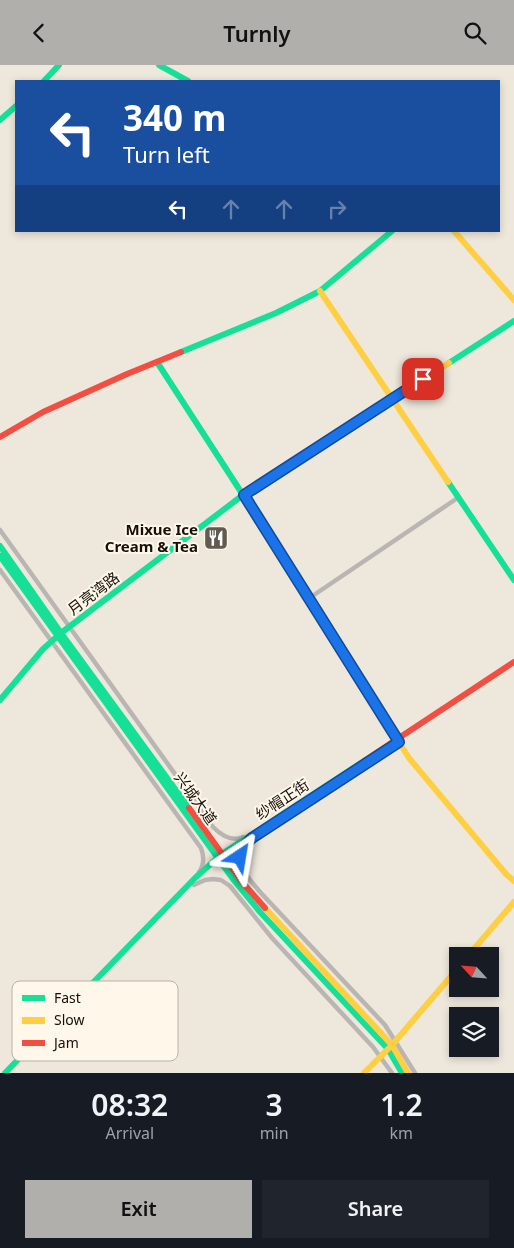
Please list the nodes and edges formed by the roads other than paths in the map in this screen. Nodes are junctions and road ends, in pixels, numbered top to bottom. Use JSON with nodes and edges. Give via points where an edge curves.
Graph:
{"nodes":[{"id":1,"x":59,"y":65,"type":"edge"},
{"id":2,"x":159,"y":65,"type":"edge"},
{"id":3,"x":167,"y":65,"type":"edge"},
{"id":4,"x":45,"y":80,"type":"edge"},
{"id":5,"x":186,"y":80,"type":"edge"},
{"id":6,"x":194,"y":80,"type":"edge"},
{"id":7,"x":15,"y":107,"type":"edge"},
{"id":8,"x":0,"y":120,"type":"edge"},
{"id":9,"x":391,"y":232,"type":"edge"},
{"id":10,"x":455,"y":232,"type":"edge"},
{"id":11,"x":320,"y":291,"type":"junction"},
{"id":12,"x":514,"y":300,"type":"edge"},
{"id":13,"x":514,"y":321,"type":"edge"},
{"id":14,"x":157,"y":362,"type":"junction"},
{"id":15,"x":393,"y":399,"type":"junction"},
{"id":16,"x":0,"y":437,"type":"edge"},
{"id":17,"x":244,"y":495,"type":"junction"},
{"id":18,"x":459,"y":497,"type":"junction"},
{"id":19,"x":0,"y":530,"type":"edge"},
{"id":20,"x":0,"y":547,"type":"edge"},
{"id":21,"x":0,"y":556,"type":"edge"},
{"id":22,"x":0,"y":570,"type":"edge"},
{"id":23,"x":514,"y":579,"type":"edge"},
{"id":24,"x":308,"y":599,"type":"junction"},
{"id":25,"x":69,"y":626,"type":"junction"},
{"id":26,"x":59,"y":634,"type":"junction"},
{"id":27,"x":51,"y":642,"type":"junction"},
{"id":28,"x":514,"y":662,"type":"edge"},
{"id":29,"x":514,"y":666,"type":"edge"},
{"id":30,"x":0,"y":700,"type":"edge"},
{"id":31,"x":398,"y":740,"type":"junction"},
{"id":32,"x":250,"y":837,"type":"junction"},
{"id":33,"x":221,"y":858,"type":"junction"},
{"id":34,"x":196,"y":877,"type":"junction"},
{"id":35,"x":514,"y":881,"type":"edge"},
{"id":36,"x":194,"y":885,"type":"junction"},
{"id":37,"x":514,"y":902,"type":"edge"},
{"id":38,"x":476,"y":947,"type":"edge"},
{"id":39,"x":449,"y":978,"type":"edge"},
{"id":40,"x":95,"y":981,"type":"edge"},
{"id":41,"x":101,"y":981,"type":"edge"},
{"id":42,"x":392,"y":1045,"type":"junction"},
{"id":43,"x":380,"y":1057,"type":"junction"},
{"id":44,"x":18,"y":1061,"type":"edge"},
{"id":45,"x":24,"y":1061,"type":"edge"},
{"id":46,"x":6,"y":1073,"type":"edge"},
{"id":47,"x":12,"y":1073,"type":"edge"},
{"id":48,"x":364,"y":1073,"type":"edge"},
{"id":49,"x":392,"y":1073,"type":"edge"},
{"id":50,"x":402,"y":1073,"type":"edge"},
{"id":51,"x":408,"y":1073,"type":"edge"},
{"id":52,"x":415,"y":1073,"type":"edge"}],
"edges":[{"from":1,"to":4,"type":"street"},
{"from":2,"to":5,"type":"street"},
{"from":3,"to":6,"type":"street"},
{"from":7,"to":8,"type":"street"},
{"from":9,"to":11,"type":"street"},
{"from":10,"to":12,"type":"street"},
{"from":11,"to":14,"type":"street","via":[[276,313]]},
{"from":11,"to":15,"type":"street"},
{"from":13,"to":15,"type":"street","name":"月亮湾路"},
{"from":14,"to":16,"type":"street","via":[[42,412]]},
{"from":14,"to":17,"type":"street"},
{"from":15,"to":17,"type":"street","name":"月亮湾路"},
{"from":15,"to":18,"type":"street"},
{"from":17,"to":24,"type":"street"},
{"from":17,"to":25,"type":"street","name":"月亮湾路"},
{"from":18,"to":23,"type":"street"},
{"from":18,"to":24,"type":"street"},
{"from":19,"to":25,"type":"street"},
{"from":20,"to":26,"type":"street","name":"兴城大道"},
{"from":21,"to":26,"type":"street","name":"兴城大道"},
{"from":22,"to":27,"type":"street"},
{"from":24,"to":31,"type":"street"},
{"from":25,"to":26,"type":"street","name":"月亮湾路"},
{"from":25,"to":32,"type":"street","via":[[213,827],[233,839]]},
{"from":26,"to":27,"type":"street","name":"月亮湾路"},
{"from":26,"to":33,"type":"street","name":"兴城大道"},
{"from":27,"to":30,"type":"street","name":"月亮湾路"},
{"from":27,"to":34,"type":"street","via":[[201,848],[202,869]]},
{"from":28,"to":31,"type":"street","name":"纱帽正街"},
{"from":29,"to":31,"type":"street","name":"纱帽正街"},
{"from":31,"to":32,"type":"street","name":"纱帽正街"},
{"from":31,"to":35,"type":"street","via":[[424,777]]},
{"from":32,"to":33,"type":"street","name":"纱帽正街"},
{"from":32,"to":42,"type":"street","via":[[241,852],[240,863],[244,873],[385,1025]]},
{"from":33,"to":34,"type":"street","name":"纱帽正街"},
{"from":33,"to":36,"type":"street","name":"纱帽正街"},
{"from":33,"to":42,"type":"street","name":"兴城大道"},
{"from":34,"to":40,"type":"street","name":"纱帽正街"},
{"from":36,"to":41,"type":"street","name":"纱帽正街"},
{"from":36,"to":43,"type":"street","via":[[213,879],[230,886],[272,938]]},
{"from":37,"to":38,"type":"street"},
{"from":39,"to":42,"type":"street"},
{"from":42,"to":43,"type":"street"},
{"from":42,"to":50,"type":"street","name":"兴城大道"},
{"from":42,"to":51,"type":"street","name":"兴城大道"},
{"from":42,"to":52,"type":"street"},
{"from":43,"to":48,"type":"street"},
{"from":43,"to":49,"type":"street"},
{"from":44,"to":46,"type":"street","name":"纱帽正街"},
{"from":45,"to":47,"type":"street","name":"纱帽正街"}]}
